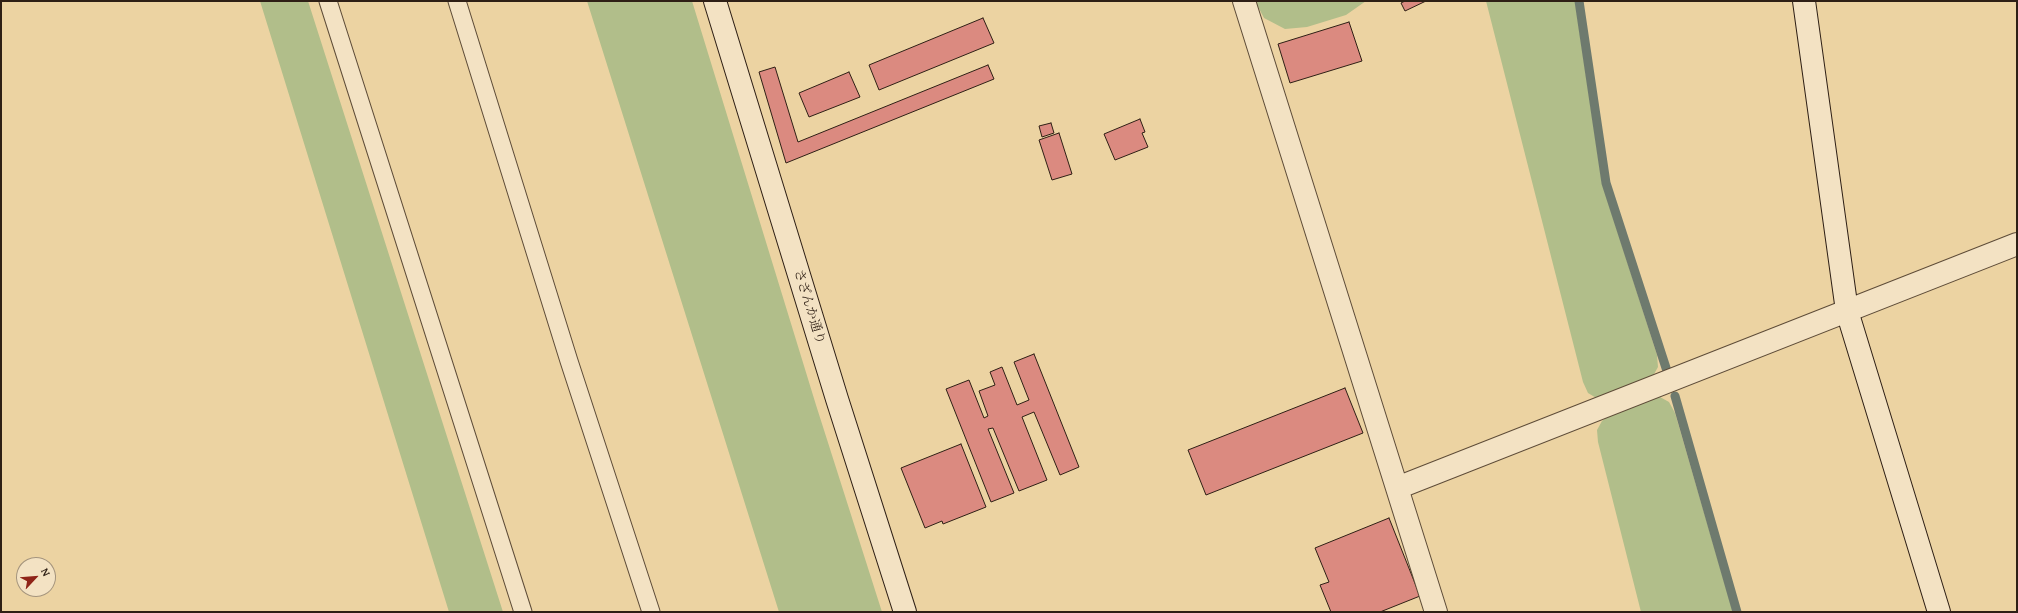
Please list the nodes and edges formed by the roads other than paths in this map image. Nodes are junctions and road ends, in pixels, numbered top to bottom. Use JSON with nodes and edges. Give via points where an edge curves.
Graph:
{"nodes":[{"id":1,"x":328,"y":1,"type":"edge"},
{"id":2,"x":457,"y":1,"type":"edge"},
{"id":3,"x":714,"y":1,"type":"edge"},
{"id":4,"x":1244,"y":1,"type":"edge"},
{"id":5,"x":1804,"y":1,"type":"edge"},
{"id":6,"x":2017,"y":244,"type":"edge"},
{"id":7,"x":1847,"y":312,"type":"junction"},
{"id":8,"x":1397,"y":488,"type":"junction"},
{"id":9,"x":523,"y":612,"type":"edge"},
{"id":10,"x":651,"y":612,"type":"edge"},
{"id":11,"x":905,"y":612,"type":"edge"},
{"id":12,"x":1436,"y":612,"type":"edge"},
{"id":13,"x":1939,"y":612,"type":"edge"}],
"edges":[{"from":1,"to":9,"type":"lane"},
{"from":2,"to":10,"type":"lane"},
{"from":3,"to":11,"type":"street","name":"さざんか通り"},
{"from":4,"to":8,"type":"street"},
{"from":5,"to":7,"type":"street"},
{"from":6,"to":7,"type":"street"},
{"from":7,"to":8,"type":"street"},
{"from":7,"to":13,"type":"street"},
{"from":8,"to":12,"type":"street"}]}
